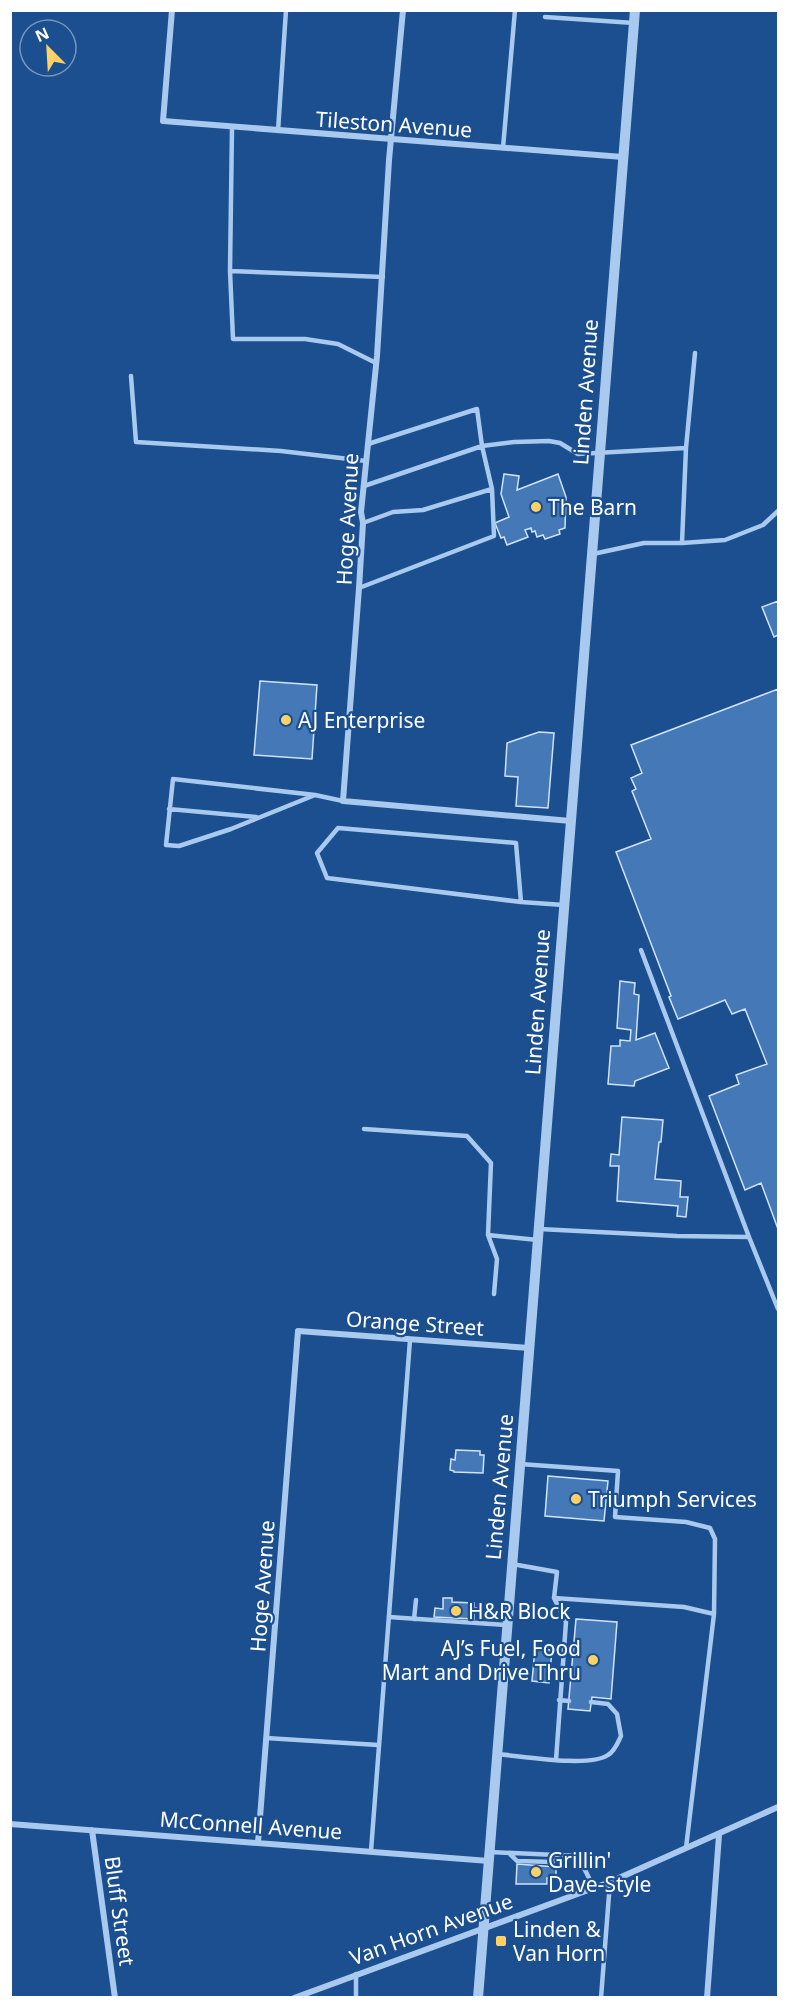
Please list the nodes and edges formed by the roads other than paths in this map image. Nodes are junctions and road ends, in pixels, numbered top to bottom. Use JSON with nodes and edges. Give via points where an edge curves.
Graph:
{"nodes":[{"id":1,"x":172,"y":10,"type":"edge"},
{"id":2,"x":286,"y":10,"type":"edge"},
{"id":3,"x":403,"y":10,"type":"edge"},
{"id":4,"x":515,"y":10,"type":"edge"},
{"id":5,"x":635,"y":10,"type":"edge"},
{"id":6,"x":545,"y":17,"type":"dead end"},
{"id":7,"x":634,"y":23,"type":"junction"},
{"id":8,"x":232,"y":128,"type":"junction"},
{"id":9,"x":278,"y":131,"type":"junction"},
{"id":10,"x":391,"y":140,"type":"junction"},
{"id":11,"x":503,"y":148,"type":"junction"},
{"id":12,"x":623,"y":157,"type":"junction"},
{"id":13,"x":230,"y":271,"type":"junction"},
{"id":14,"x":383,"y":277,"type":"junction"},
{"id":15,"x":695,"y":353,"type":"dead end"},
{"id":16,"x":376,"y":363,"type":"junction"},
{"id":17,"x":131,"y":376,"type":"dead end"},
{"id":18,"x":368,"y":444,"type":"junction"},
{"id":19,"x":482,"y":446,"type":"junction"},
{"id":20,"x":686,"y":448,"type":"junction"},
{"id":21,"x":600,"y":452,"type":"junction"},
{"id":22,"x":366,"y":461,"type":"junction"},
{"id":23,"x":363,"y":486,"type":"junction"},
{"id":24,"x":492,"y":489,"type":"junction"},
{"id":25,"x":778,"y":511,"type":"edge"},
{"id":26,"x":363,"y":523,"type":"junction"},
{"id":27,"x":682,"y":543,"type":"junction"},
{"id":28,"x":593,"y":554,"type":"junction"},
{"id":29,"x":359,"y":588,"type":"junction"},
{"id":30,"x":315,"y":795,"type":"junction"},
{"id":31,"x":343,"y":801,"type":"junction"},
{"id":32,"x":170,"y":809,"type":"junction"},
{"id":33,"x":256,"y":817,"type":"junction"},
{"id":34,"x":571,"y":821,"type":"junction"},
{"id":35,"x":521,"y":902,"type":"junction"},
{"id":36,"x":564,"y":905,"type":"junction"},
{"id":37,"x":641,"y":950,"type":"dead end"},
{"id":38,"x":364,"y":1130,"type":"dead end"},
{"id":39,"x":488,"y":1234,"type":"junction"},
{"id":40,"x":538,"y":1234,"type":"junction"},
{"id":41,"x":749,"y":1238,"type":"junction"},
{"id":42,"x":494,"y":1294,"type":"dead end"},
{"id":43,"x":778,"y":1309,"type":"edge"},
{"id":44,"x":298,"y":1331,"type":"joint"},
{"id":45,"x":410,"y":1340,"type":"junction"},
{"id":46,"x":530,"y":1348,"type":"junction"},
{"id":47,"x":520,"y":1464,"type":"junction"},
{"id":48,"x":512,"y":1564,"type":"junction"},
{"id":49,"x":554,"y":1598,"type":"junction"},
{"id":50,"x":416,"y":1600,"type":"dead end"},
{"id":51,"x":714,"y":1614,"type":"junction"},
{"id":52,"x":389,"y":1617,"type":"junction"},
{"id":53,"x":414,"y":1619,"type":"junction"},
{"id":54,"x":508,"y":1625,"type":"junction"},
{"id":55,"x":559,"y":1700,"type":"junction"},
{"id":56,"x":569,"y":1701,"type":"dead end"},
{"id":57,"x":591,"y":1702,"type":"dead end"},
{"id":58,"x":266,"y":1738,"type":"junction"},
{"id":59,"x":378,"y":1745,"type":"junction"},
{"id":60,"x":497,"y":1754,"type":"junction"},
{"id":61,"x":556,"y":1760,"type":"junction"},
{"id":62,"x":778,"y":1807,"type":"edge"},
{"id":63,"x":10,"y":1824,"type":"edge"},
{"id":64,"x":92,"y":1830,"type":"junction"},
{"id":65,"x":719,"y":1835,"type":"junction"},
{"id":66,"x":258,"y":1843,"type":"junction"},
{"id":67,"x":686,"y":1848,"type":"junction"},
{"id":68,"x":371,"y":1851,"type":"junction"},
{"id":69,"x":490,"y":1856,"type":"junction"},
{"id":70,"x":610,"y":1882,"type":"junction"},
{"id":71,"x":594,"y":1888,"type":"junction"},
{"id":72,"x":484,"y":1928,"type":"junction"},
{"id":73,"x":356,"y":1974,"type":"junction"},
{"id":74,"x":296,"y":1997,"type":"edge"},
{"id":75,"x":115,"y":1998,"type":"edge"},
{"id":76,"x":356,"y":1998,"type":"edge"},
{"id":77,"x":478,"y":1998,"type":"edge"},
{"id":78,"x":601,"y":1998,"type":"edge"},
{"id":79,"x":707,"y":1998,"type":"edge"}],
"edges":[{"from":1,"to":8,"type":"street","name":"Tileston Avenue","via":[[163,122]]},
{"from":2,"to":9,"type":"lane"},
{"from":3,"to":10,"type":"street","name":"Hoge Avenue"},
{"from":4,"to":11,"type":"lane"},
{"from":5,"to":7,"type":"street","name":"Linden Avenue"},
{"from":6,"to":7,"type":"lane"},
{"from":7,"to":12,"type":"street","name":"Linden Avenue"},
{"from":8,"to":9,"type":"street","name":"Tileston Avenue"},
{"from":8,"to":13,"type":"lane"},
{"from":9,"to":10,"type":"street","name":"Tileston Avenue"},
{"from":10,"to":11,"type":"street","name":"Tileston Avenue"},
{"from":10,"to":14,"type":"street","name":"Hoge Avenue"},
{"from":11,"to":12,"type":"street","name":"Tileston Avenue"},
{"from":12,"to":21,"type":"street","name":"Linden Avenue"},
{"from":13,"to":14,"type":"lane"},
{"from":13,"to":16,"type":"lane","via":[[233,339],[305,339],[338,344]]},
{"from":14,"to":16,"type":"street","name":"Hoge Avenue"},
{"from":15,"to":20,"type":"lane"},
{"from":16,"to":18,"type":"street","name":"Hoge Avenue"},
{"from":17,"to":22,"type":"lane","via":[[136,442]]},
{"from":18,"to":19,"type":"lane","via":[[477,409]]},
{"from":18,"to":22,"type":"street","name":"Hoge Avenue"},
{"from":19,"to":21,"type":"lane","via":[[549,441],[578,454]]},
{"from":19,"to":23,"type":"lane"},
{"from":19,"to":24,"type":"lane"},
{"from":20,"to":21,"type":"lane"},
{"from":20,"to":27,"type":"lane"},
{"from":21,"to":28,"type":"street","name":"Linden Avenue"},
{"from":22,"to":23,"type":"street","name":"Hoge Avenue"},
{"from":23,"to":26,"type":"street","name":"Hoge Avenue"},
{"from":24,"to":26,"type":"lane"},
{"from":24,"to":29,"type":"lane","via":[[494,536]]},
{"from":25,"to":27,"type":"lane","via":[[763,525],[725,540]]},
{"from":26,"to":29,"type":"street","name":"Hoge Avenue"},
{"from":27,"to":28,"type":"lane","via":[[644,543]]},
{"from":28,"to":34,"type":"street","name":"Linden Avenue"},
{"from":29,"to":31,"type":"street","name":"Hoge Avenue"},
{"from":30,"to":31,"type":"lane"},
{"from":30,"to":32,"type":"lane","via":[[173,779]]},
{"from":30,"to":33,"type":"lane"},
{"from":31,"to":34,"type":"street"},
{"from":32,"to":33,"type":"lane"},
{"from":32,"to":33,"type":"lane","via":[[165,845],[179,846]]},
{"from":34,"to":36,"type":"street","name":"Linden Avenue"},
{"from":35,"to":35,"type":"lane","via":[[327,878],[317,853],[338,828],[516,843]]},
{"from":35,"to":36,"type":"lane"},
{"from":36,"to":40,"type":"street","name":"Linden Avenue"},
{"from":37,"to":41,"type":"lane"},
{"from":38,"to":39,"type":"lane","via":[[467,1136],[491,1163]]},
{"from":39,"to":40,"type":"lane"},
{"from":39,"to":42,"type":"lane","via":[[497,1259]]},
{"from":40,"to":41,"type":"lane"},
{"from":40,"to":46,"type":"street","name":"Linden Avenue"},
{"from":41,"to":43,"type":"lane"},
{"from":44,"to":45,"type":"street","name":"Orange Street"},
{"from":44,"to":58,"type":"street","name":"Hoge Avenue"},
{"from":45,"to":46,"type":"street","name":"Orange Street"},
{"from":45,"to":52,"type":"lane"},
{"from":46,"to":47,"type":"street","name":"Linden Avenue"},
{"from":47,"to":48,"type":"street","name":"Linden Avenue"},
{"from":47,"to":51,"type":"lane","via":[[618,1471],[615,1517],[686,1522],[710,1528],[716,1539]]},
{"from":48,"to":49,"type":"lane","via":[[557,1572]]},
{"from":48,"to":54,"type":"street","name":"Linden Avenue"},
{"from":49,"to":51,"type":"lane","via":[[684,1607]]},
{"from":49,"to":55,"type":"lane","via":[[566,1622]]},
{"from":50,"to":53,"type":"lane"},
{"from":51,"to":67,"type":"lane"},
{"from":52,"to":53,"type":"lane"},
{"from":52,"to":59,"type":"lane"},
{"from":53,"to":54,"type":"lane"},
{"from":54,"to":60,"type":"street","name":"Linden Avenue"},
{"from":55,"to":56,"type":"lane"},
{"from":55,"to":61,"type":"lane"},
{"from":57,"to":61,"type":"lane","via":[[608,1704],[617,1714],[621,1736],[616,1746],[600,1759]]},
{"from":58,"to":59,"type":"lane"},
{"from":58,"to":66,"type":"street","name":"Hoge Avenue"},
{"from":59,"to":68,"type":"lane"},
{"from":60,"to":61,"type":"lane"},
{"from":60,"to":69,"type":"street","name":"Linden Avenue"},
{"from":62,"to":65,"type":"street","name":"Van Horn Avenue"},
{"from":63,"to":64,"type":"street","name":"McConnell Avenue"},
{"from":64,"to":66,"type":"street","name":"McConnell Avenue"},
{"from":64,"to":75,"type":"street","name":"Bluff Street"},
{"from":65,"to":67,"type":"street","name":"Van Horn Avenue"},
{"from":65,"to":79,"type":"street"},
{"from":66,"to":68,"type":"street","name":"McConnell Avenue"},
{"from":67,"to":70,"type":"street","name":"Van Horn Avenue"},
{"from":68,"to":69,"type":"street","name":"McConnell Avenue"},
{"from":69,"to":71,"type":"lane","via":[[578,1856]]},
{"from":69,"to":72,"type":"street","name":"Linden Avenue"},
{"from":70,"to":71,"type":"street","name":"Van Horn Avenue"},
{"from":70,"to":78,"type":"lane"},
{"from":71,"to":72,"type":"street","name":"Van Horn Avenue"},
{"from":72,"to":73,"type":"street","name":"Van Horn Avenue"},
{"from":72,"to":77,"type":"street","name":"Linden Avenue"},
{"from":73,"to":74,"type":"street","name":"Van Horn Avenue"},
{"from":73,"to":76,"type":"lane"}]}
